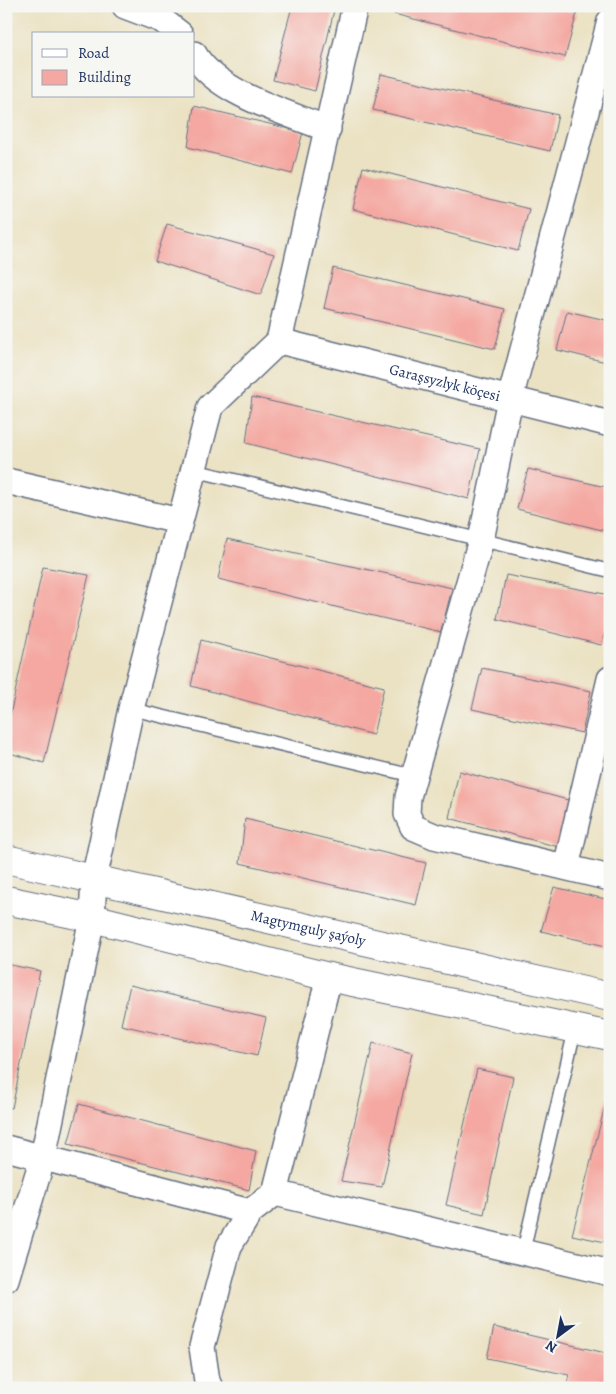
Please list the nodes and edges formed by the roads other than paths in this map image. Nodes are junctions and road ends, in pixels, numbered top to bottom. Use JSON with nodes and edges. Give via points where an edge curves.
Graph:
{"nodes":[{"id":1,"x":125,"y":6,"type":"edge"},
{"id":2,"x":356,"y":6,"type":"edge"},
{"id":3,"x":610,"y":23,"type":"edge"},
{"id":4,"x":177,"y":32,"type":"edge"},
{"id":5,"x":195,"y":56,"type":"edge"},
{"id":6,"x":328,"y":129,"type":"junction"},
{"id":7,"x":279,"y":341,"type":"junction"},
{"id":8,"x":510,"y":399,"type":"junction"},
{"id":9,"x":610,"y":424,"type":"edge"},
{"id":10,"x":193,"y":470,"type":"junction"},
{"id":11,"x":6,"y":481,"type":"edge"},
{"id":12,"x":179,"y":521,"type":"junction"},
{"id":13,"x":480,"y":540,"type":"junction"},
{"id":14,"x":610,"y":571,"type":"edge"},
{"id":15,"x":610,"y":679,"type":"edge"},
{"id":16,"x":131,"y":708,"type":"junction"},
{"id":17,"x":414,"y":776,"type":"junction"},
{"id":18,"x":6,"y":859,"type":"edge"},
{"id":19,"x":566,"y":867,"type":"junction"},
{"id":20,"x":610,"y":878,"type":"edge"},
{"id":21,"x":94,"y":879,"type":"junction"},
{"id":22,"x":6,"y":900,"type":"edge"},
{"id":23,"x":92,"y":918,"type":"junction"},
{"id":24,"x":329,"y":977,"type":"junction"},
{"id":25,"x":610,"y":997,"type":"edge"},
{"id":26,"x":575,"y":1029,"type":"junction"},
{"id":27,"x":610,"y":1036,"type":"edge"},
{"id":28,"x":6,"y":1148,"type":"edge"},
{"id":29,"x":43,"y":1157,"type":"junction"},
{"id":30,"x":275,"y":1193,"type":"junction"},
{"id":31,"x":250,"y":1212,"type":"junction"},
{"id":32,"x":523,"y":1252,"type":"junction"},
{"id":33,"x":610,"y":1273,"type":"edge"},
{"id":34,"x":6,"y":1279,"type":"edge"},
{"id":35,"x":210,"y":1388,"type":"edge"}],
"edges":[{"from":1,"to":4,"type":"street","via":[[162,20]]},
{"from":2,"to":6,"type":"street"},
{"from":3,"to":8,"type":"street"},
{"from":5,"to":6,"type":"street","via":[[200,64],[242,96]]},
{"from":6,"to":7,"type":"street"},
{"from":7,"to":8,"type":"street","name":"Garaşsyzlyk köçesi"},
{"from":7,"to":10,"type":"street","via":[[210,407]]},
{"from":8,"to":9,"type":"street","name":"Garaşsyzlyk köçesi"},
{"from":8,"to":13,"type":"street"},
{"from":10,"to":12,"type":"street"},
{"from":10,"to":13,"type":"lane"},
{"from":11,"to":12,"type":"street"},
{"from":12,"to":16,"type":"street"},
{"from":13,"to":14,"type":"lane"},
{"from":13,"to":17,"type":"street"},
{"from":15,"to":19,"type":"street"},
{"from":16,"to":17,"type":"lane"},
{"from":16,"to":21,"type":"street"},
{"from":17,"to":19,"type":"street","via":[[407,814],[414,827],[434,836]]},
{"from":18,"to":21,"type":"street","name":"Magtymguly şaýoly"},
{"from":19,"to":20,"type":"street"},
{"from":21,"to":23,"type":"street"},
{"from":21,"to":25,"type":"street","name":"Magtymguly şaýoly"},
{"from":22,"to":23,"type":"street"},
{"from":23,"to":24,"type":"street"},
{"from":23,"to":29,"type":"street"},
{"from":24,"to":26,"type":"street"},
{"from":24,"to":30,"type":"street"},
{"from":26,"to":27,"type":"street"},
{"from":26,"to":32,"type":"lane"},
{"from":28,"to":29,"type":"street"},
{"from":29,"to":31,"type":"street"},
{"from":29,"to":34,"type":"street"},
{"from":30,"to":31,"type":"street"},
{"from":30,"to":32,"type":"street"},
{"from":31,"to":35,"type":"street","via":[[230,1246],[202,1346]]},
{"from":32,"to":33,"type":"street"}]}
